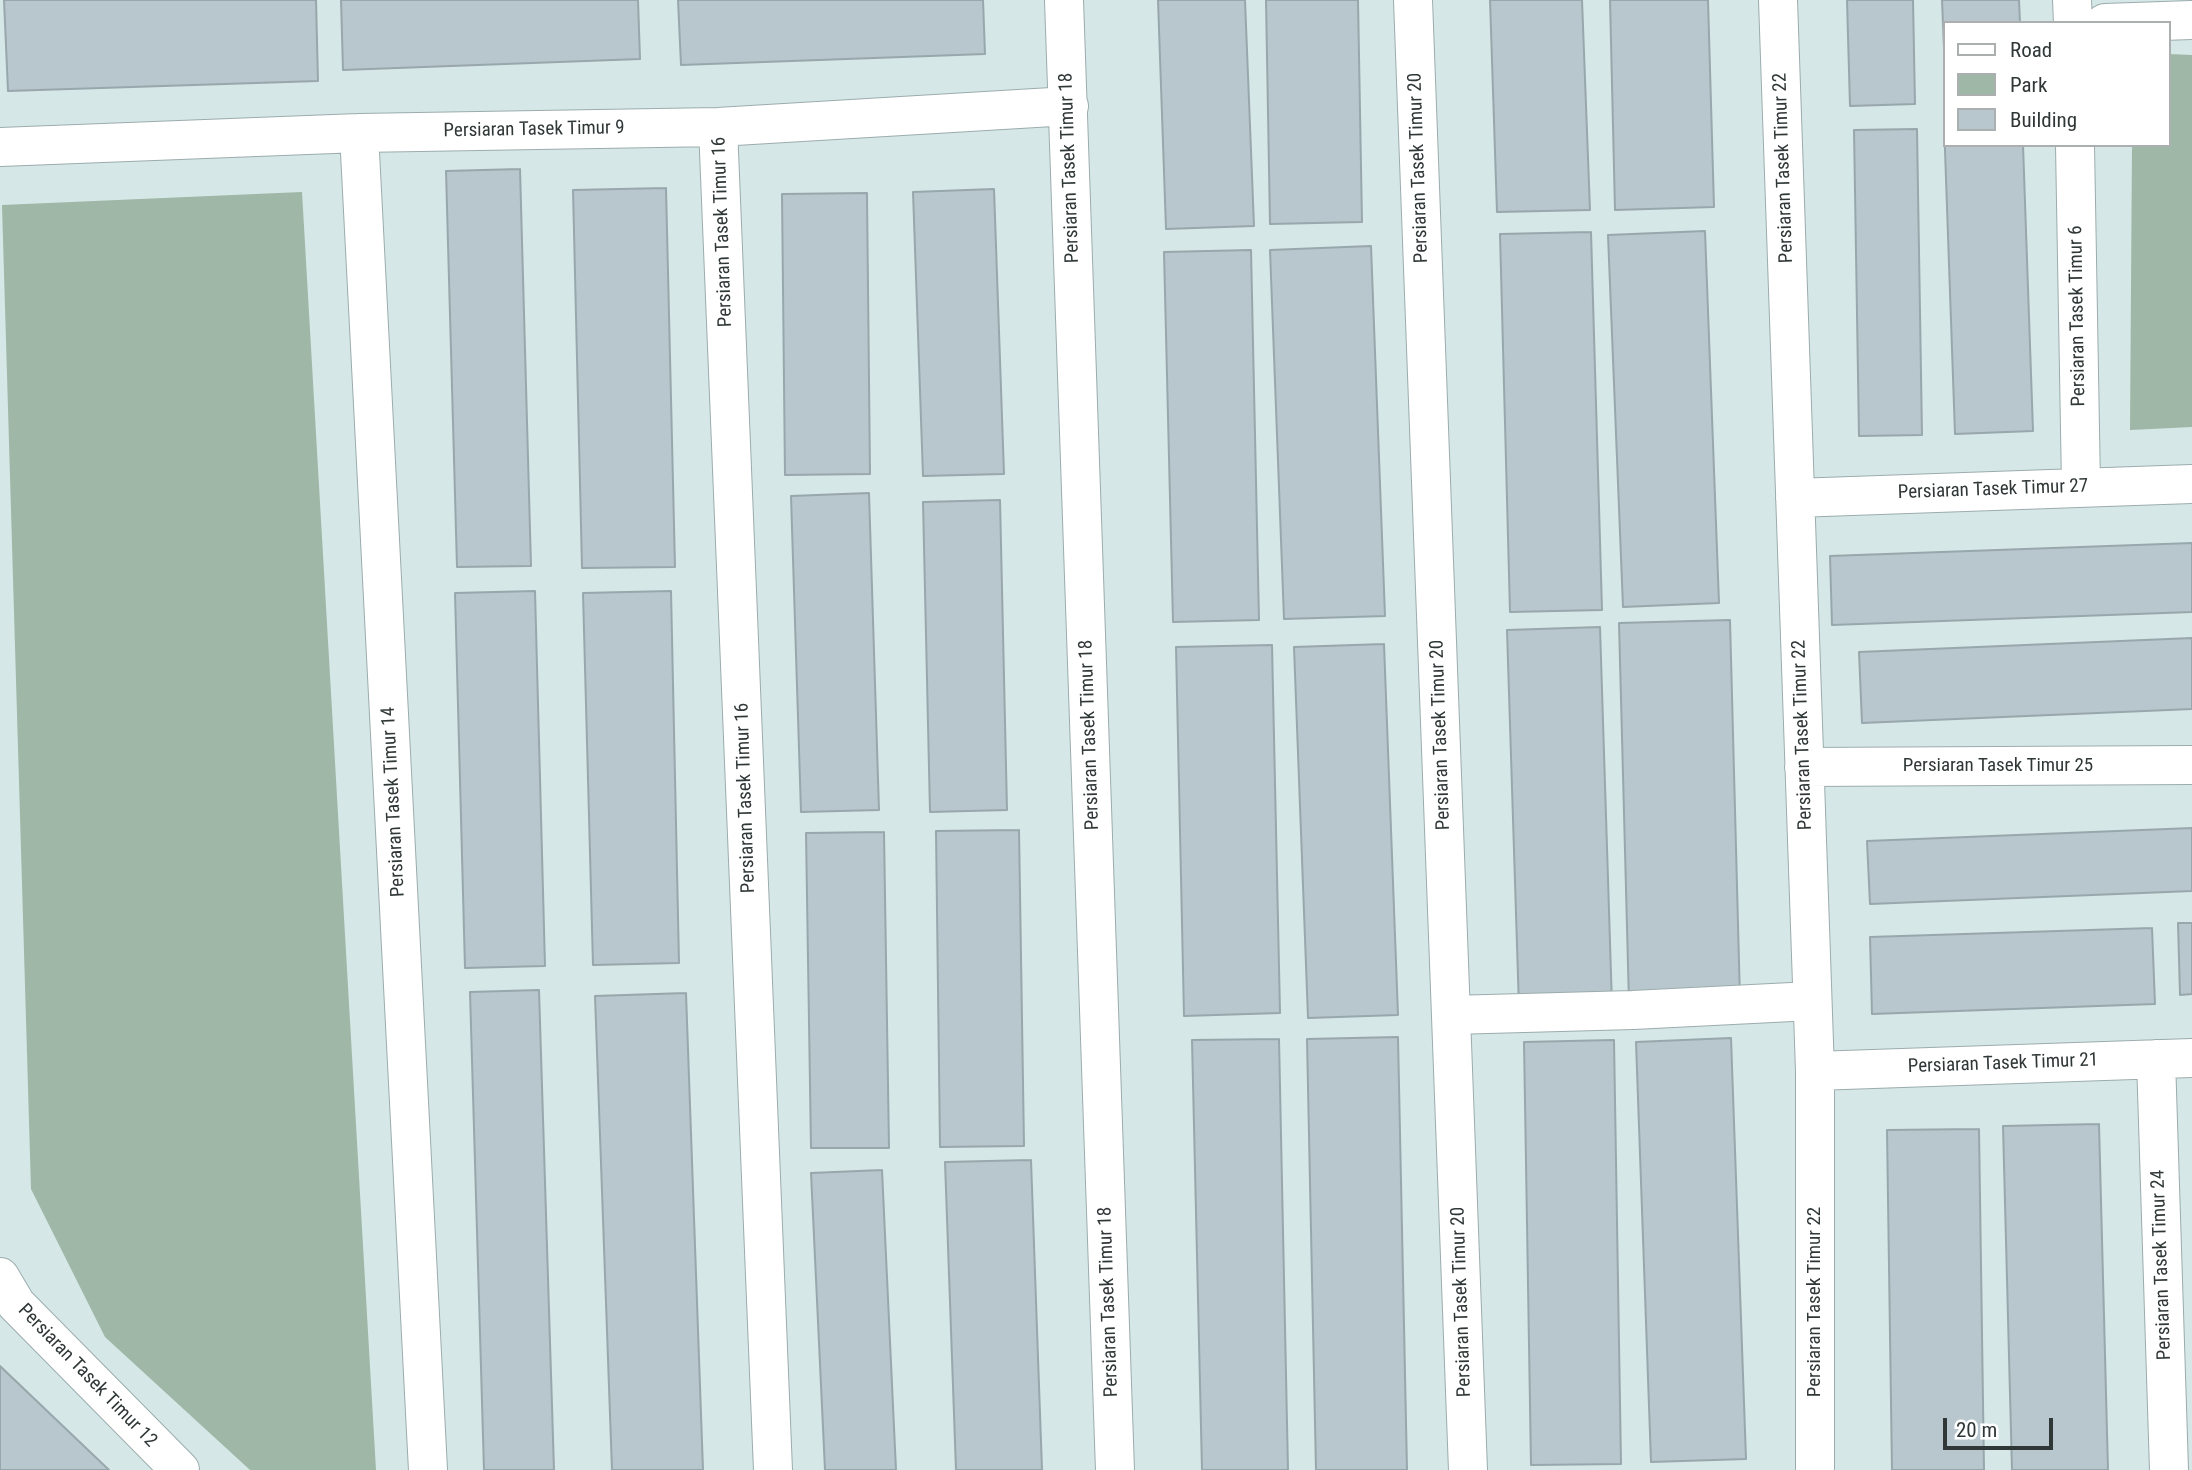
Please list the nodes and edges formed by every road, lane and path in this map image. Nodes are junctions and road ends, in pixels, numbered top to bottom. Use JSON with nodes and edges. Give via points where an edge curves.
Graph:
{"nodes":[{"id":1,"x":1064,"y":0,"type":"edge"},
{"id":2,"x":1413,"y":0,"type":"edge"},
{"id":3,"x":1778,"y":0,"type":"edge"},
{"id":4,"x":2072,"y":0,"type":"edge"},
{"id":5,"x":2192,"y":20,"type":"edge"},
{"id":6,"x":2073,"y":21,"type":"edge"},
{"id":7,"x":2163,"y":21,"type":"edge"},
{"id":8,"x":1069,"y":106,"type":"junction"},
{"id":9,"x":718,"y":127,"type":"junction"},
{"id":10,"x":359,"y":133,"type":"junction"},
{"id":11,"x":0,"y":147,"type":"edge"},
{"id":12,"x":2075,"y":147,"type":"edge"},
{"id":13,"x":2192,"y":484,"type":"edge"},
{"id":14,"x":2081,"y":486,"type":"junction"},
{"id":15,"x":1795,"y":498,"type":"junction"},
{"id":16,"x":2192,"y":765,"type":"edge"},
{"id":17,"x":1804,"y":767,"type":"junction"},
{"id":18,"x":1812,"y":1001,"type":"junction"},
{"id":19,"x":1451,"y":1014,"type":"junction"},
{"id":20,"x":2174,"y":1059,"type":"edge"},
{"id":21,"x":1815,"y":1071,"type":"junction"},
{"id":22,"x":0,"y":1277,"type":"edge"},
{"id":23,"x":180,"y":1470,"type":"edge"},
{"id":24,"x":428,"y":1470,"type":"edge"},
{"id":25,"x":773,"y":1470,"type":"edge"},
{"id":26,"x":1115,"y":1470,"type":"edge"},
{"id":27,"x":1468,"y":1470,"type":"edge"},
{"id":28,"x":1815,"y":1470,"type":"edge"},
{"id":29,"x":2169,"y":1470,"type":"edge"}],
"edges":[{"from":1,"to":8,"type":"street","name":"Persiaran Tasek Timur 18"},
{"from":2,"to":19,"type":"street","name":"Persiaran Tasek Timur 20"},
{"from":3,"to":15,"type":"street","name":"Persiaran Tasek Timur 22"},
{"from":4,"to":6,"type":"street"},
{"from":5,"to":7,"type":"street"},
{"from":8,"to":9,"type":"street","name":"Persiaran Tasek Timur 9"},
{"from":8,"to":26,"type":"street","name":"Persiaran Tasek Timur 18"},
{"from":9,"to":10,"type":"street","name":"Persiaran Tasek Timur 9"},
{"from":9,"to":25,"type":"street","name":"Persiaran Tasek Timur 16"},
{"from":10,"to":11,"type":"street","name":"Persiaran Tasek Timur 9"},
{"from":10,"to":24,"type":"street","name":"Persiaran Tasek Timur 14"},
{"from":12,"to":14,"type":"street","name":"Persiaran Tasek Timur 6"},
{"from":13,"to":14,"type":"street","name":"Persiaran Tasek Timur 27"},
{"from":14,"to":15,"type":"street","name":"Persiaran Tasek Timur 27"},
{"from":15,"to":17,"type":"street","name":"Persiaran Tasek Timur 22"},
{"from":16,"to":17,"type":"street","name":"Persiaran Tasek Timur 25"},
{"from":17,"to":18,"type":"street","name":"Persiaran Tasek Timur 22"},
{"from":18,"to":19,"type":"street"},
{"from":18,"to":21,"type":"street","name":"Persiaran Tasek Timur 22"},
{"from":19,"to":27,"type":"street","name":"Persiaran Tasek Timur 20"},
{"from":20,"to":21,"type":"street","name":"Persiaran Tasek Timur 21"},
{"from":20,"to":29,"type":"street","name":"Persiaran Tasek Timur 24"},
{"from":21,"to":28,"type":"street","name":"Persiaran Tasek Timur 22"},
{"from":22,"to":23,"type":"street","name":"Persiaran Tasek Timur 12","via":[[16,1304]]}]}
